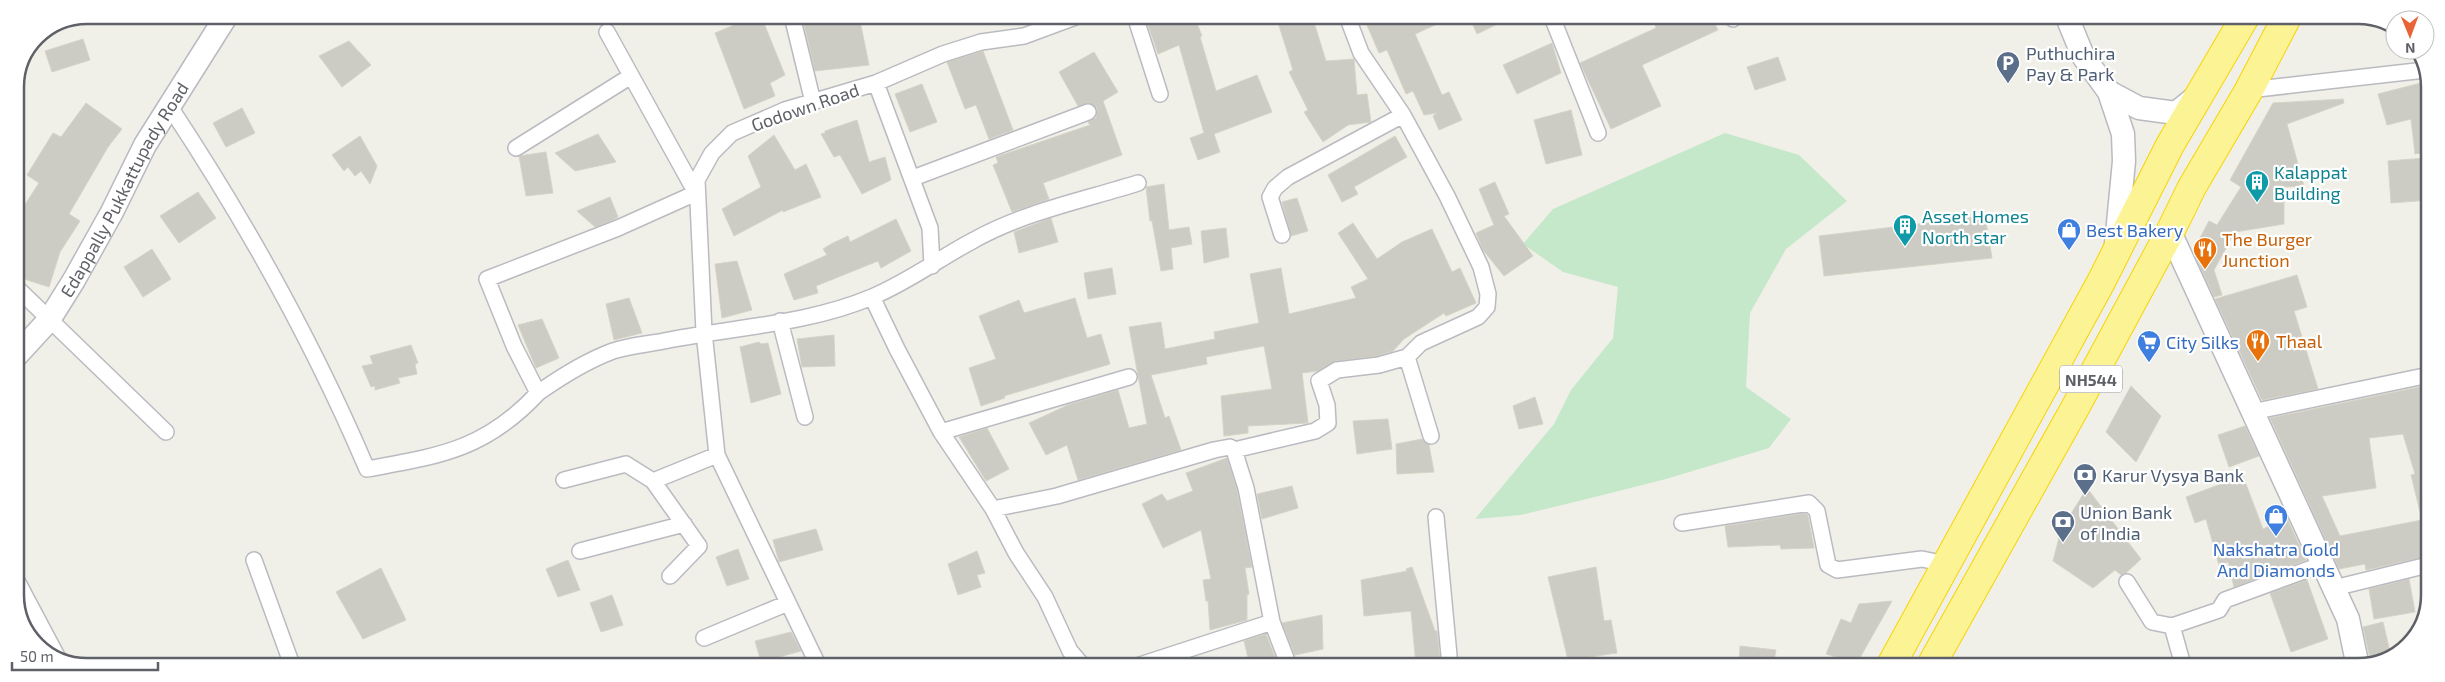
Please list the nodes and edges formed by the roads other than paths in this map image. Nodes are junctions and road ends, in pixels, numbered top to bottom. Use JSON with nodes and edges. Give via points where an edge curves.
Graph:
{"nodes":[{"id":1,"x":221,"y":24,"type":"edge"},
{"id":2,"x":794,"y":24,"type":"edge"},
{"id":3,"x":1056,"y":24,"type":"edge"},
{"id":4,"x":1138,"y":24,"type":"edge"},
{"id":5,"x":1350,"y":24,"type":"edge"},
{"id":6,"x":1555,"y":24,"type":"edge"},
{"id":7,"x":2071,"y":24,"type":"edge"},
{"id":8,"x":2241,"y":24,"type":"edge"},
{"id":9,"x":2283,"y":24,"type":"edge"},
{"id":10,"x":606,"y":32,"type":"dead end"},
{"id":11,"x":2419,"y":71,"type":"edge"},
{"id":12,"x":631,"y":76,"type":"junction"},
{"id":13,"x":876,"y":83,"type":"junction"},
{"id":14,"x":2249,"y":90,"type":"junction"},
{"id":15,"x":2109,"y":92,"type":"junction"},
{"id":16,"x":1160,"y":94,"type":"dead end"},
{"id":17,"x":2199,"y":94,"type":"junction"},
{"id":18,"x":812,"y":102,"type":"junction"},
{"id":19,"x":170,"y":107,"type":"junction"},
{"id":20,"x":1088,"y":112,"type":"dead end"},
{"id":21,"x":1403,"y":115,"type":"junction"},
{"id":22,"x":1598,"y":133,"type":"dead end"},
{"id":23,"x":516,"y":148,"type":"dead end"},
{"id":24,"x":913,"y":178,"type":"junction"},
{"id":25,"x":1138,"y":183,"type":"dead end"},
{"id":26,"x":696,"y":193,"type":"junction"},
{"id":27,"x":2170,"y":232,"type":"junction"},
{"id":28,"x":1282,"y":235,"type":"dead end"},
{"id":29,"x":932,"y":266,"type":"junction"},
{"id":30,"x":2101,"y":282,"type":"junction"},
{"id":31,"x":24,"y":295,"type":"edge"},
{"id":32,"x":872,"y":297,"type":"junction"},
{"id":33,"x":49,"y":320,"type":"junction"},
{"id":34,"x":780,"y":321,"type":"junction"},
{"id":35,"x":704,"y":332,"type":"junction"},
{"id":36,"x":24,"y":347,"type":"edge"},
{"id":37,"x":1407,"y":357,"type":"junction"},
{"id":38,"x":1129,"y":377,"type":"dead end"},
{"id":39,"x":2421,"y":377,"type":"edge"},
{"id":40,"x":538,"y":393,"type":"junction"},
{"id":41,"x":2252,"y":412,"type":"junction"},
{"id":42,"x":805,"y":417,"type":"dead end"},
{"id":43,"x":166,"y":432,"type":"dead end"},
{"id":44,"x":941,"y":432,"type":"junction"},
{"id":45,"x":1431,"y":436,"type":"dead end"},
{"id":46,"x":1234,"y":450,"type":"junction"},
{"id":47,"x":717,"y":455,"type":"junction"},
{"id":48,"x":564,"y":480,"type":"dead end"},
{"id":49,"x":654,"y":481,"type":"junction"},
{"id":50,"x":993,"y":509,"type":"junction"},
{"id":51,"x":1436,"y":516,"type":"dead end"},
{"id":52,"x":1682,"y":523,"type":"dead end"},
{"id":53,"x":684,"y":524,"type":"junction"},
{"id":54,"x":580,"y":551,"type":"dead end"},
{"id":55,"x":254,"y":560,"type":"dead end"},
{"id":56,"x":1946,"y":564,"type":"junction"},
{"id":57,"x":2323,"y":564,"type":"junction"},
{"id":58,"x":2421,"y":567,"type":"edge"},
{"id":59,"x":670,"y":576,"type":"dead end"},
{"id":60,"x":2127,"y":582,"type":"dead end"},
{"id":61,"x":2334,"y":588,"type":"junction"},
{"id":62,"x":24,"y":594,"type":"edge"},
{"id":63,"x":788,"y":603,"type":"junction"},
{"id":64,"x":1272,"y":622,"type":"junction"},
{"id":65,"x":2172,"y":626,"type":"junction"},
{"id":66,"x":704,"y":638,"type":"dead end"},
{"id":67,"x":53,"y":649,"type":"edge"},
{"id":68,"x":289,"y":658,"type":"edge"},
{"id":69,"x":815,"y":658,"type":"edge"},
{"id":70,"x":1076,"y":658,"type":"edge"},
{"id":71,"x":1161,"y":658,"type":"edge"},
{"id":72,"x":1286,"y":658,"type":"edge"},
{"id":73,"x":1449,"y":658,"type":"edge"},
{"id":74,"x":1894,"y":658,"type":"edge"},
{"id":75,"x":1934,"y":658,"type":"edge"},
{"id":76,"x":2181,"y":658,"type":"dead end"},
{"id":77,"x":2356,"y":658,"type":"edge"}],
"edges":[{"from":1,"to":19,"type":"main road","name":"Edappally Pukkattupady Road"},
{"from":2,"to":18,"type":"street"},
{"from":3,"to":13,"type":"street","name":"Godown Road","via":[[1024,36],[981,42],[943,54]]},
{"from":4,"to":16,"type":"street"},
{"from":5,"to":21,"type":"street","via":[[1361,53]]},
{"from":6,"to":22,"type":"street"},
{"from":7,"to":15,"type":"main road","via":[[2083,56]]},
{"from":8,"to":17,"type":"highway","number":"NH544"},
{"from":9,"to":14,"type":"highway","number":"NH544"},
{"from":10,"to":12,"type":"street"},
{"from":11,"to":14,"type":"street"},
{"from":12,"to":23,"type":"street"},
{"from":12,"to":26,"type":"street"},
{"from":13,"to":18,"type":"street","name":"Godown Road"},
{"from":13,"to":24,"type":"street"},
{"from":14,"to":27,"type":"highway","number":"NH544","via":[[2220,136]]},
{"from":15,"to":17,"type":"main road","via":[[2139,108],[2176,113]]},
{"from":15,"to":30,"type":"main road","via":[[2124,134],[2124,162],[2116,247]]},
{"from":17,"to":30,"type":"highway","number":"NH544"},
{"from":18,"to":26,"type":"street","name":"Godown Road","via":[[732,133],[712,153],[697,180]]},
{"from":19,"to":33,"type":"main road","name":"Edappally Pukkattupady Road"},
{"from":19,"to":40,"type":"street","via":[[222,190],[300,327],[327,378],[367,469],[456,450],[495,431],[518,415]]},
{"from":20,"to":24,"type":"street"},
{"from":21,"to":28,"type":"street","via":[[1288,177],[1275,188],[1270,197]]},
{"from":21,"to":37,"type":"street","via":[[1477,258],[1488,294],[1488,307],[1478,317],[1425,340]]},
{"from":24,"to":29,"type":"street","via":[[930,228]]},
{"from":25,"to":29,"type":"street","via":[[1026,218],[975,239]]},
{"from":26,"to":35,"type":"street","name":"Godown Road"},
{"from":26,"to":40,"type":"street","via":[[618,228],[488,279],[514,346]]},
{"from":27,"to":41,"type":"main road"},
{"from":27,"to":75,"type":"highway","number":"NH544"},
{"from":29,"to":32,"type":"street"},
{"from":30,"to":56,"type":"highway","number":"NH544"},
{"from":31,"to":33,"type":"street"},
{"from":32,"to":34,"type":"street"},
{"from":32,"to":44,"type":"street"},
{"from":33,"to":36,"type":"main road","name":"Edappally Pukkattupady Road"},
{"from":33,"to":43,"type":"street"},
{"from":34,"to":35,"type":"street"},
{"from":34,"to":42,"type":"street"},
{"from":35,"to":40,"type":"street","via":[[616,350],[581,365]]},
{"from":35,"to":47,"type":"street","name":"Godown Road"},
{"from":37,"to":45,"type":"street"},
{"from":37,"to":46,"type":"street","via":[[1379,365],[1337,370],[1323,377],[1319,381],[1327,405],[1328,423],[1315,431]]},
{"from":38,"to":44,"type":"street"},
{"from":39,"to":41,"type":"street"},
{"from":41,"to":57,"type":"main road"},
{"from":44,"to":50,"type":"street"},
{"from":46,"to":50,"type":"street","via":[[1230,447],[1214,450],[1057,496]]},
{"from":46,"to":64,"type":"street","via":[[1246,488]]},
{"from":47,"to":49,"type":"street"},
{"from":47,"to":63,"type":"street","name":"Godown Road"},
{"from":48,"to":49,"type":"street","via":[[626,464]]},
{"from":49,"to":53,"type":"street"},
{"from":50,"to":70,"type":"street"},
{"from":51,"to":73,"type":"street"},
{"from":52,"to":56,"type":"street","via":[[1809,503],[1817,511],[1828,565],[1837,570],[1922,560]]},
{"from":53,"to":54,"type":"street"},
{"from":53,"to":59,"type":"street","via":[[700,546]]},
{"from":55,"to":68,"type":"street"},
{"from":56,"to":74,"type":"highway","number":"NH544"},
{"from":57,"to":61,"type":"main road"},
{"from":57,"to":65,"type":"street","via":[[2224,600],[2219,610]]},
{"from":58,"to":61,"type":"street"},
{"from":60,"to":65,"type":"street","via":[[2152,622]]},
{"from":61,"to":77,"type":"main road","via":[[2348,619]]},
{"from":62,"to":67,"type":"street"},
{"from":63,"to":66,"type":"street"},
{"from":63,"to":69,"type":"street","name":"Godown Road"},
{"from":64,"to":71,"type":"street"},
{"from":64,"to":72,"type":"street"},
{"from":65,"to":76,"type":"street"}]}
